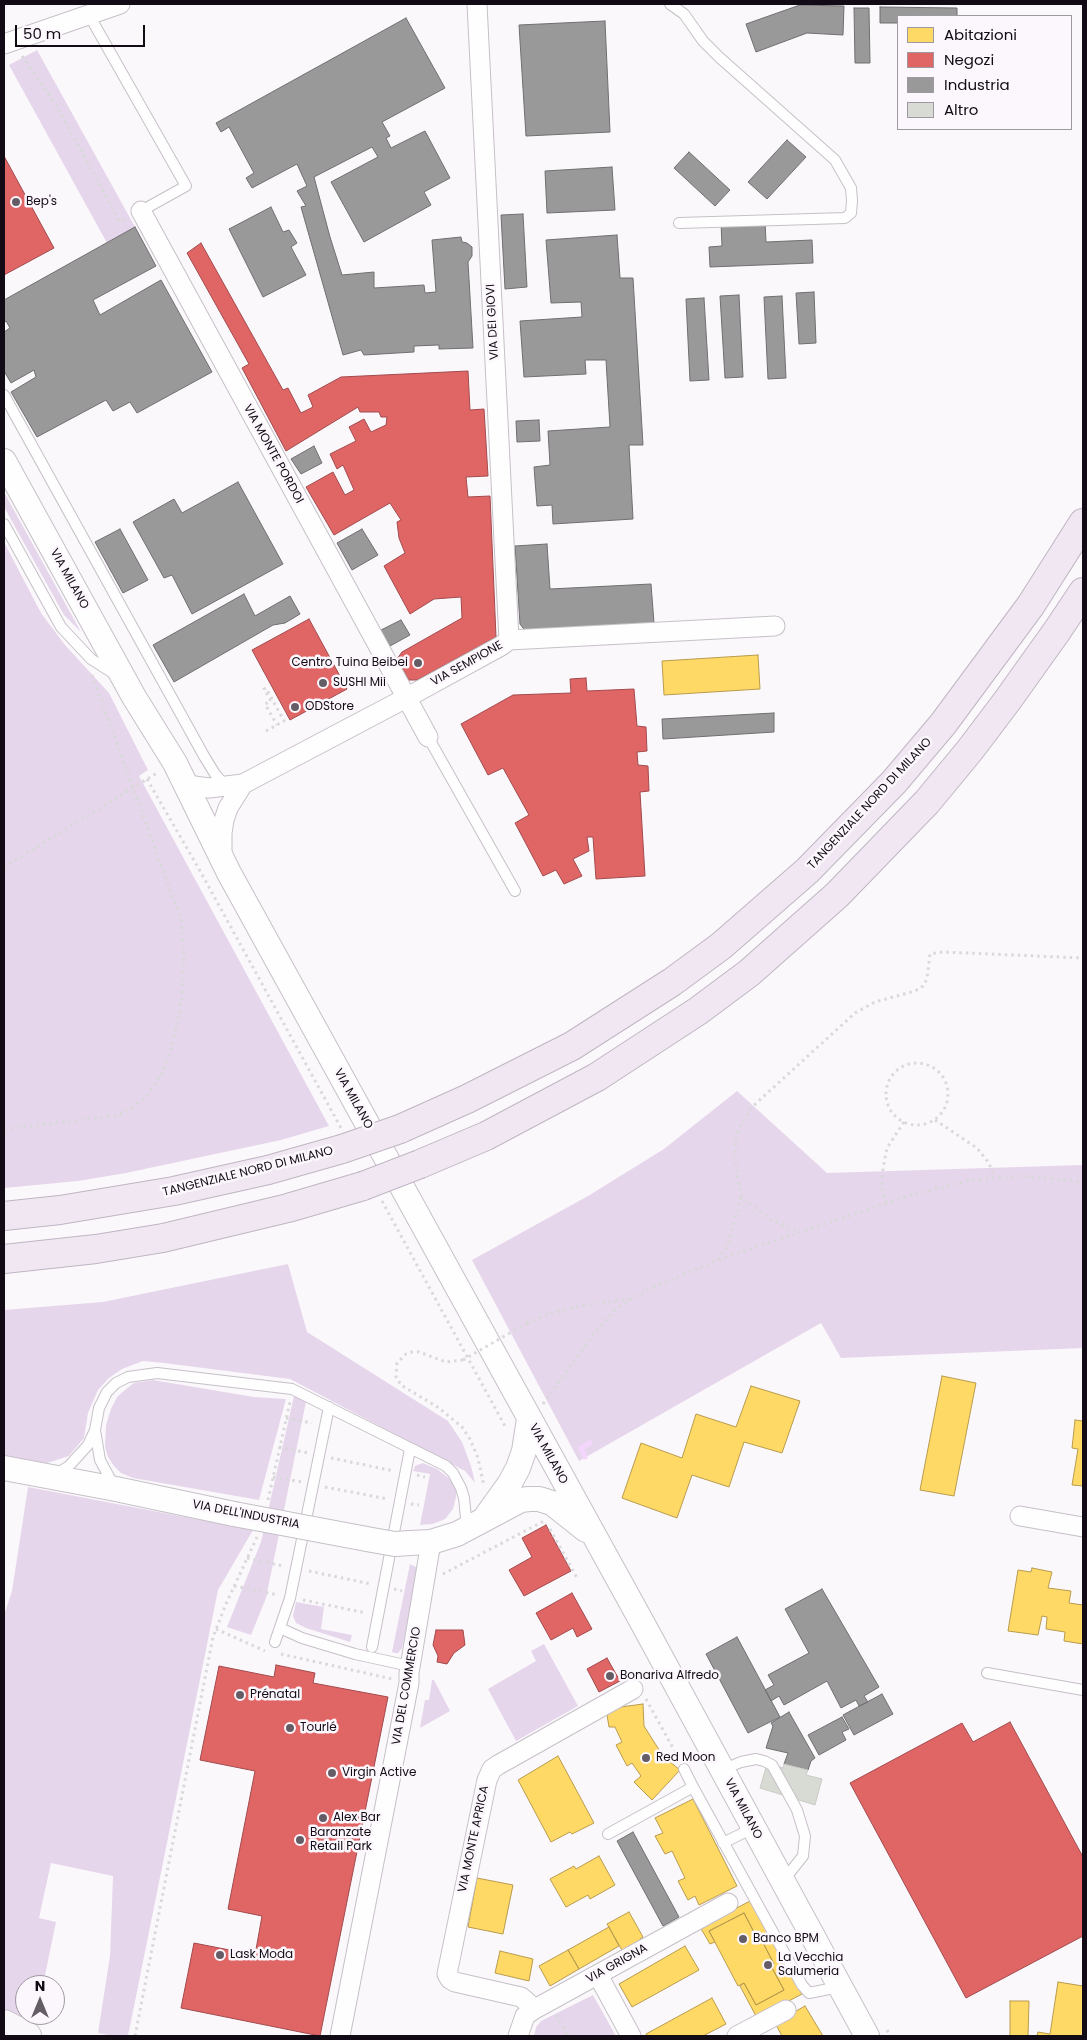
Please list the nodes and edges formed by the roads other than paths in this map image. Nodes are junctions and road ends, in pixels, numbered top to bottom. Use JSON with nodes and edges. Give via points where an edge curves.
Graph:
{"nodes":[{"id":1,"x":120,"y":4,"type":"edge"},
{"id":2,"x":476,"y":4,"type":"edge"},
{"id":3,"x":670,"y":4,"type":"edge"},
{"id":4,"x":88,"y":15,"type":"junction"},
{"id":5,"x":10,"y":49,"type":"edge"},
{"id":6,"x":141,"y":211,"type":"joint"},
{"id":7,"x":679,"y":223,"type":"dead end"},
{"id":8,"x":4,"y":395,"type":"edge"},
{"id":9,"x":4,"y":460,"type":"edge"},
{"id":10,"x":1083,"y":523,"type":"edge"},
{"id":11,"x":5,"y":526,"type":"edge"},
{"id":12,"x":1083,"y":592,"type":"edge"},
{"id":13,"x":775,"y":626,"type":"dead end"},
{"id":14,"x":509,"y":640,"type":"junction"},
{"id":15,"x":129,"y":688,"type":"junction"},
{"id":16,"x":406,"y":698,"type":"junction"},
{"id":17,"x":428,"y":737,"type":"joint"},
{"id":18,"x":187,"y":785,"type":"junction"},
{"id":19,"x":235,"y":785,"type":"junction"},
{"id":20,"x":226,"y":866,"type":"junction"},
{"id":21,"x":515,"y":891,"type":"dead end"},
{"id":22,"x":342,"y":1149,"type":"junction"},
{"id":23,"x":4,"y":1199,"type":"edge"},
{"id":24,"x":4,"y":1216,"type":"edge"},
{"id":25,"x":4,"y":1259,"type":"edge"},
{"id":26,"x":328,"y":1407,"type":"junction"},
{"id":27,"x":536,"y":1412,"type":"junction"},
{"id":28,"x":95,"y":1430,"type":"junction"},
{"id":29,"x":410,"y":1449,"type":"junction"},
{"id":30,"x":4,"y":1468,"type":"edge"},
{"id":31,"x":52,"y":1477,"type":"junction"},
{"id":32,"x":116,"y":1489,"type":"junction"},
{"id":33,"x":1020,"y":1516,"type":"dead end"},
{"id":34,"x":476,"y":1524,"type":"junction"},
{"id":35,"x":1083,"y":1526,"type":"edge"},
{"id":36,"x":594,"y":1536,"type":"junction"},
{"id":37,"x":420,"y":1542,"type":"junction"},
{"id":38,"x":280,"y":1628,"type":"junction"},
{"id":39,"x":273,"y":1647,"type":"road end"},
{"id":40,"x":372,"y":1647,"type":"dead end"},
{"id":41,"x":987,"y":1673,"type":"dead end"},
{"id":42,"x":410,"y":1674,"type":"junction"},
{"id":43,"x":1083,"y":1690,"type":"edge"},
{"id":44,"x":638,"y":1692,"type":"road end"},
{"id":45,"x":684,"y":1769,"type":"road end"},
{"id":46,"x":722,"y":1770,"type":"junction"},
{"id":47,"x":694,"y":1788,"type":"junction"},
{"id":48,"x":753,"y":1828,"type":"junction"},
{"id":49,"x":608,"y":1834,"type":"dead end"},
{"id":50,"x":723,"y":1843,"type":"junction"},
{"id":51,"x":782,"y":1882,"type":"junction"},
{"id":52,"x":728,"y":1903,"type":"dead end"},
{"id":53,"x":598,"y":1974,"type":"junction"},
{"id":54,"x":839,"y":1987,"type":"junction"},
{"id":55,"x":541,"y":2006,"type":"junction"},
{"id":56,"x":786,"y":2010,"type":"dead end"},
{"id":57,"x":4,"y":2024,"type":"edge"},
{"id":58,"x":27,"y":2036,"type":"edge"},
{"id":59,"x":340,"y":2036,"type":"edge"},
{"id":60,"x":518,"y":2036,"type":"edge"},
{"id":61,"x":631,"y":2036,"type":"edge"},
{"id":62,"x":737,"y":2036,"type":"edge"},
{"id":63,"x":850,"y":2036,"type":"edge"},
{"id":64,"x":867,"y":2036,"type":"edge"}],
"edges":[{"from":1,"to":4,"type":"street"},
{"from":2,"to":14,"type":"street","name":"VIA DEI GIOVI"},
{"from":3,"to":7,"type":"lane","via":[[684,14],[703,41],[835,160],[851,188],[852,201],[851,214],[845,218]]},
{"from":4,"to":5,"type":"street"},
{"from":4,"to":6,"type":"lane","via":[[186,186]]},
{"from":6,"to":16,"type":"street","name":"VIA MONTE PORDOI"},
{"from":8,"to":19,"type":"lane","via":[[204,756],[215,774]]},
{"from":9,"to":15,"type":"street","name":"VIA MILANO"},
{"from":10,"to":22,"type":"highway","name":"TANGENZIALE NORD DI MILANO","bridge":true,"via":[[1031,605],[943,724],[894,782],[808,872],[762,911],[672,982],[572,1046],[467,1099],[400,1129]]},
{"from":11,"to":15,"type":"lane","via":[[61,627],[91,659]]},
{"from":12,"to":25,"type":"highway","bridge":true,"via":[[970,750],[926,802],[837,895],[749,973],[698,1011],[597,1077],[486,1136],[362,1186],[288,1208],[163,1238]]},
{"from":13,"to":14,"type":"street","name":"VIA SEMPIONE"},
{"from":14,"to":16,"type":"street","name":"VIA SEMPIONE"},
{"from":15,"to":18,"type":"street","name":"VIA MILANO"},
{"from":15,"to":20,"type":"street","name":"VIA MILANO","via":[[165,769]]},
{"from":16,"to":17,"type":"street","name":"VIA MONTE PORDOI"},
{"from":16,"to":19,"type":"street","name":"VIA SEMPIONE"},
{"from":17,"to":21,"type":"lane"},
{"from":18,"to":19,"type":"street","name":"VIA SEMPIONE","via":[[209,788]]},
{"from":18,"to":20,"type":"street","name":"VIA MILANO"},
{"from":19,"to":20,"type":"street","via":[[222,833]]},
{"from":20,"to":27,"type":"street","name":"VIA MILANO"},
{"from":22,"to":23,"type":"highway","via":[[106,1188]]},
{"from":22,"to":24,"type":"highway","name":"TANGENZIALE NORD DI MILANO","via":[[174,1191]]},
{"from":26,"to":28,"type":"lane","via":[[292,1389],[157,1373],[134,1376],[116,1383],[99,1408]]},
{"from":26,"to":29,"type":"lane"},
{"from":26,"to":38,"type":"lane","via":[[290,1598]]},
{"from":27,"to":34,"type":"street","via":[[510,1483]]},
{"from":27,"to":36,"type":"street","name":"VIA MILANO"},
{"from":28,"to":31,"type":"lane","via":[[88,1446],[69,1466]]},
{"from":28,"to":32,"type":"lane","via":[[100,1460]]},
{"from":29,"to":34,"type":"lane","via":[[446,1466],[458,1479]]},
{"from":29,"to":40,"type":"lane"},
{"from":30,"to":31,"type":"street","name":"VIA DELL'INDUSTRIA"},
{"from":31,"to":32,"type":"street","name":"VIA DELL'INDUSTRIA"},
{"from":32,"to":37,"type":"street","name":"VIA DELL'INDUSTRIA","bridge":true,"via":[[372,1540],[395,1544]]},
{"from":33,"to":35,"type":"street"},
{"from":34,"to":36,"type":"street","name":"VIA DELL'INDUSTRIA","via":[[521,1500],[539,1499],[552,1503]]},
{"from":34,"to":37,"type":"street","name":"VIA DELL'INDUSTRIA"},
{"from":36,"to":46,"type":"street","name":"VIA MILANO"},
{"from":37,"to":42,"type":"street","name":"VIA DEL COMMERCIO"},
{"from":38,"to":39,"type":"lane"},
{"from":38,"to":42,"type":"lane"},
{"from":41,"to":43,"type":"lane"},
{"from":42,"to":59,"type":"street","name":"VIA DEL COMMERCIO"},
{"from":44,"to":55,"type":"street","name":"VIA MONTE APRICA","via":[[498,1765],[487,1780],[447,1974],[455,1982],[521,1997]]},
{"from":45,"to":47,"type":"lane"},
{"from":46,"to":48,"type":"street","name":"VIA MILANO"},
{"from":46,"to":51,"type":"lane","via":[[741,1762],[764,1760],[772,1766],[797,1810],[805,1836],[803,1856]]},
{"from":47,"to":49,"type":"lane"},
{"from":47,"to":50,"type":"lane"},
{"from":48,"to":50,"type":"lane"},
{"from":48,"to":51,"type":"street","name":"VIA MILANO"},
{"from":50,"to":54,"type":"lane","via":[[802,1985],[809,1993]]},
{"from":51,"to":54,"type":"street","name":"VIA MILANO"},
{"from":52,"to":53,"type":"street","name":"VIA GRIGNA"},
{"from":53,"to":55,"type":"street","name":"VIA GRIGNA"},
{"from":53,"to":61,"type":"street"},
{"from":54,"to":63,"type":"street"},
{"from":54,"to":64,"type":"street","name":"VIA MILANO"},
{"from":55,"to":60,"type":"street","name":"VIA GRIGNA","via":[[524,2016]]},
{"from":56,"to":62,"type":"street"},
{"from":57,"to":58,"type":"main road"}]}
